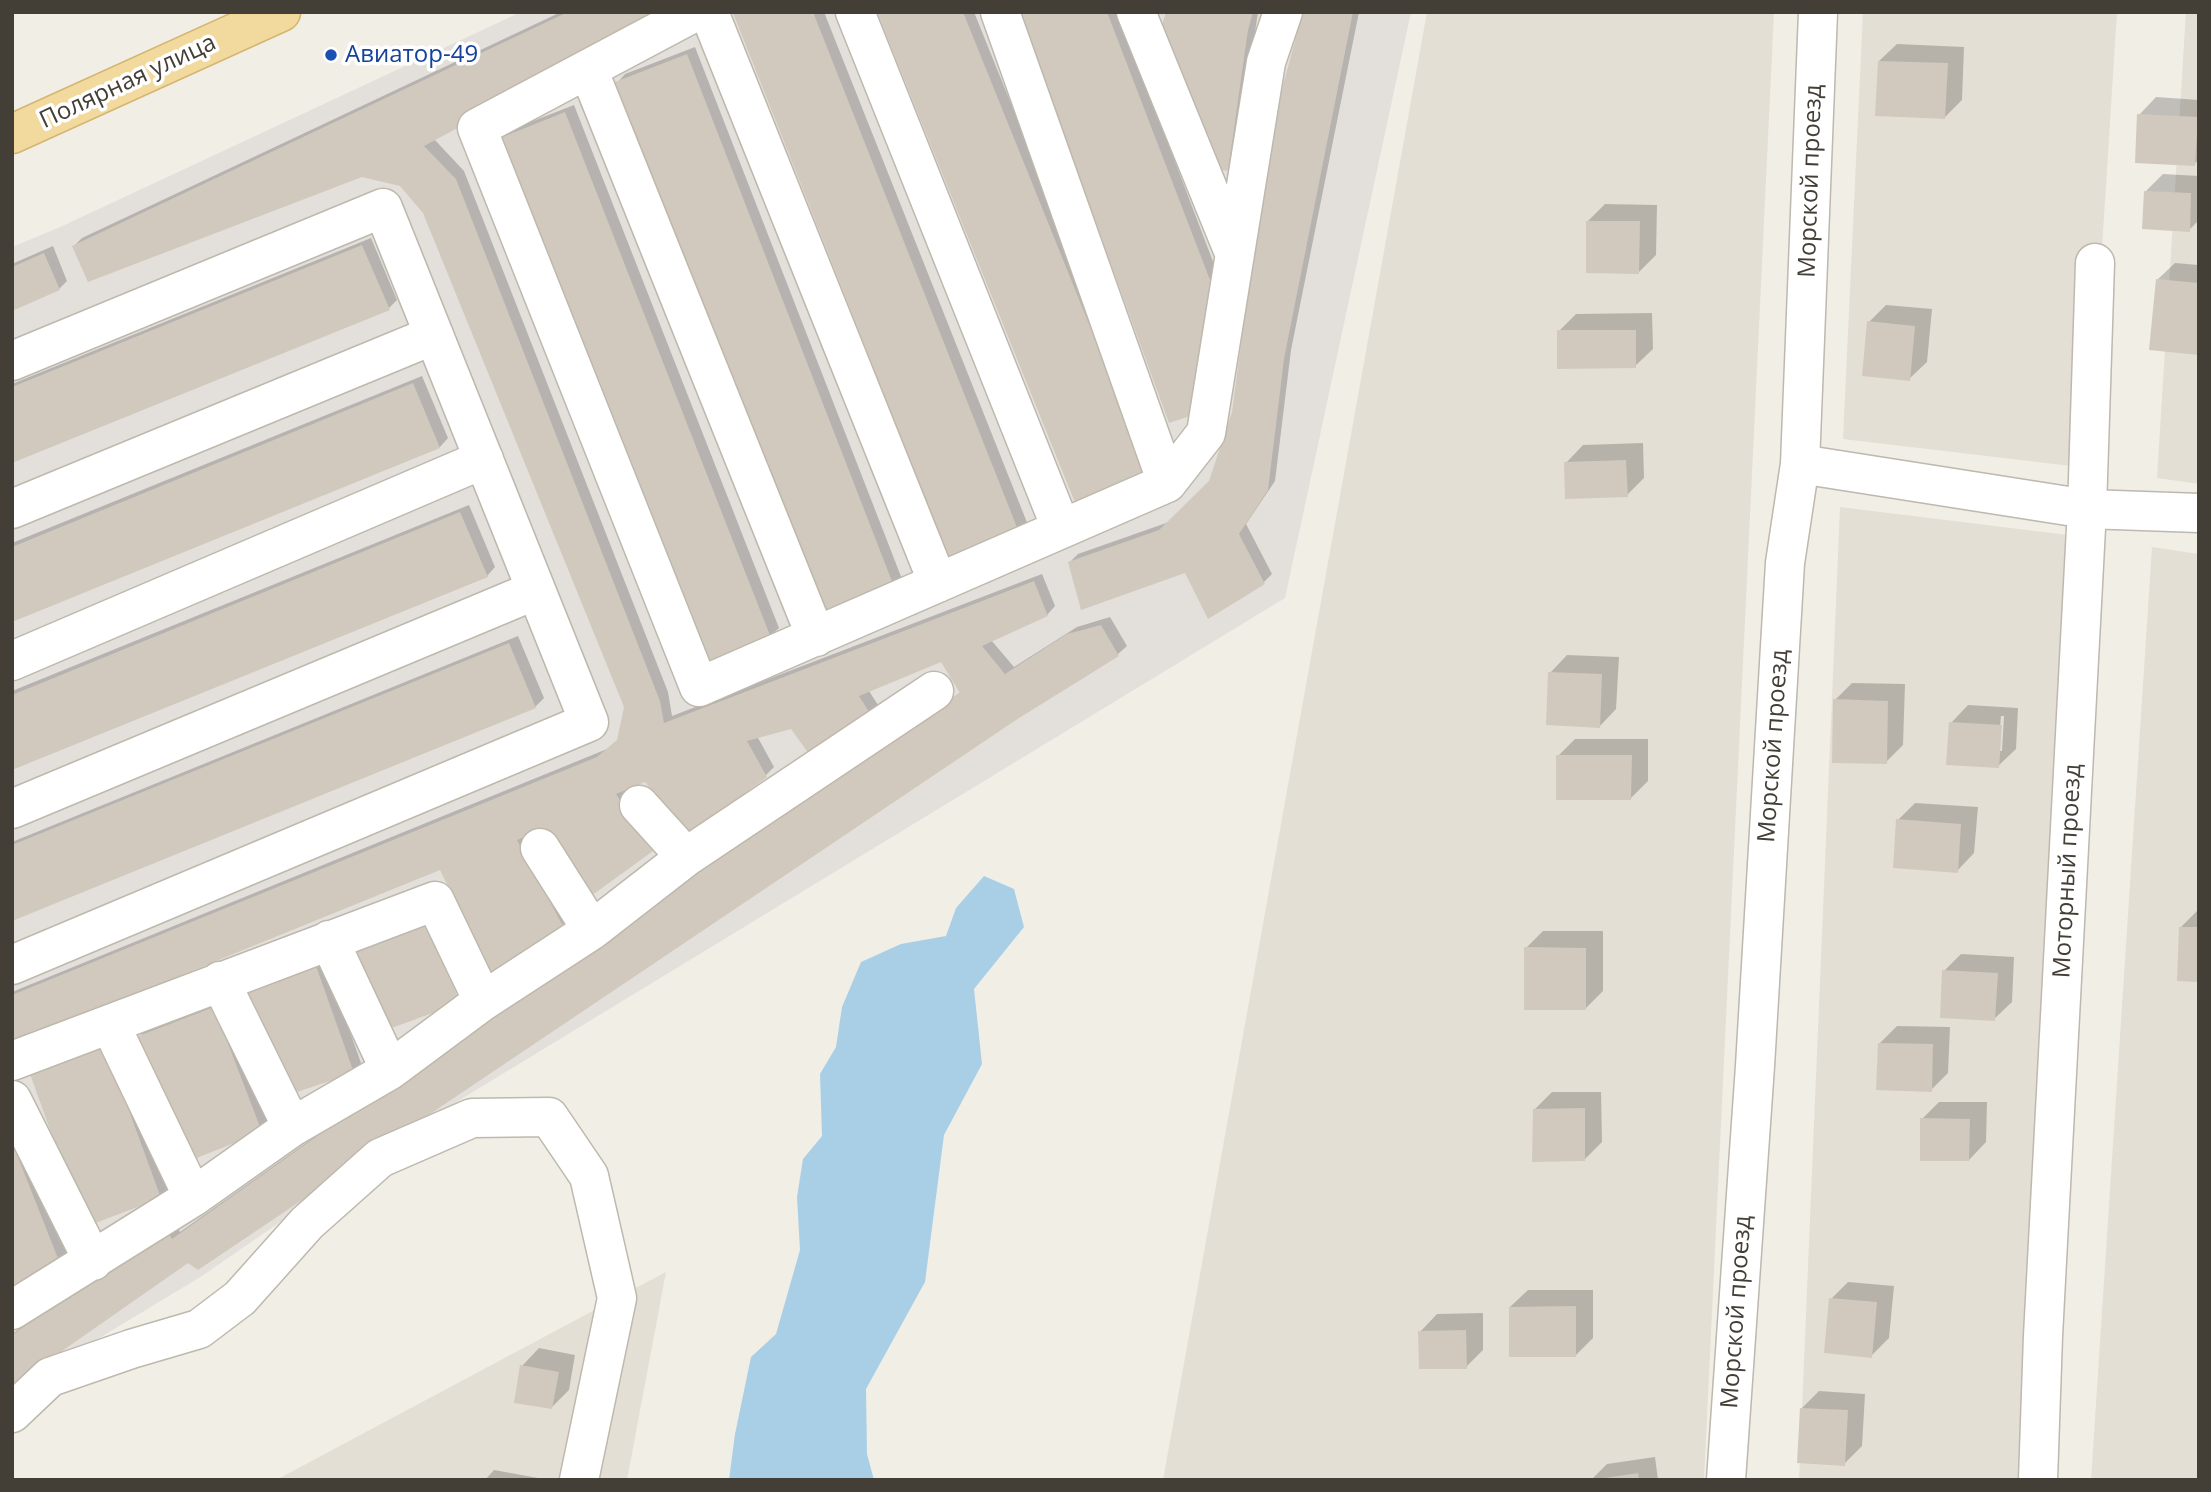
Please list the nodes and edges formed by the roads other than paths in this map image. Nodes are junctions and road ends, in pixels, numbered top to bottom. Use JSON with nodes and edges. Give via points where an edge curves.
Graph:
{"nodes":[{"id":1,"x":281,"y":12,"type":"edge"},
{"id":2,"x":695,"y":12,"type":"edge"},
{"id":3,"x":709,"y":12,"type":"edge"},
{"id":4,"x":855,"y":12,"type":"edge"},
{"id":5,"x":1000,"y":12,"type":"edge"},
{"id":6,"x":1283,"y":12,"type":"edge"},
{"id":7,"x":1818,"y":12,"type":"edge"},
{"id":8,"x":1141,"y":17,"type":"edge"},
{"id":9,"x":588,"y":69,"type":"junction"},
{"id":10,"x":12,"y":134,"type":"edge"},
{"id":11,"x":1235,"y":255,"type":"junction"},
{"id":12,"x":2095,"y":263,"type":"dead end"},
{"id":13,"x":434,"y":335,"type":"junction"},
{"id":14,"x":12,"y":361,"type":"edge"},
{"id":15,"x":484,"y":459,"type":"junction"},
{"id":16,"x":1800,"y":464,"type":"junction"},
{"id":17,"x":1167,"y":483,"type":"junction"},
{"id":18,"x":12,"y":509,"type":"edge"},
{"id":19,"x":2087,"y":509,"type":"junction"},
{"id":20,"x":2199,"y":513,"type":"edge"},
{"id":21,"x":1061,"y":528,"type":"junction"},
{"id":22,"x":938,"y":583,"type":"junction"},
{"id":23,"x":536,"y":590,"type":"junction"},
{"id":24,"x":816,"y":637,"type":"junction"},
{"id":25,"x":12,"y":662,"type":"edge"},
{"id":26,"x":934,"y":691,"type":"dead end"},
{"id":27,"x":639,"y":805,"type":"dead end"},
{"id":28,"x":12,"y":809,"type":"edge"},
{"id":29,"x":540,"y":848,"type":"dead end"},
{"id":30,"x":686,"y":857,"type":"junction"},
{"id":31,"x":592,"y":930,"type":"junction"},
{"id":32,"x":329,"y":940,"type":"junction"},
{"id":33,"x":12,"y":965,"type":"edge"},
{"id":34,"x":220,"y":981,"type":"junction"},
{"id":35,"x":483,"y":1001,"type":"junction"},
{"id":36,"x":110,"y":1024,"type":"junction"},
{"id":37,"x":12,"y":1061,"type":"edge"},
{"id":38,"x":390,"y":1070,"type":"junction"},
{"id":39,"x":12,"y":1100,"type":"edge"},
{"id":40,"x":292,"y":1128,"type":"junction"},
{"id":41,"x":193,"y":1197,"type":"junction"},
{"id":42,"x":93,"y":1261,"type":"junction"},
{"id":43,"x":12,"y":1310,"type":"edge"},
{"id":44,"x":12,"y":1413,"type":"edge"},
{"id":45,"x":579,"y":1480,"type":"edge"},
{"id":46,"x":1726,"y":1480,"type":"edge"},
{"id":47,"x":2039,"y":1480,"type":"edge"}],
"edges":[{"from":1,"to":10,"type":"main road","name":"Полярная улица"},
{"from":2,"to":9,"type":"street"},
{"from":3,"to":22,"type":"street"},
{"from":4,"to":21,"type":"street"},
{"from":5,"to":17,"type":"street"},
{"from":6,"to":11,"type":"street","via":[[1266,62]]},
{"from":7,"to":16,"type":"street","name":"Морской проезд"},
{"from":8,"to":11,"type":"street"},
{"from":9,"to":24,"type":"street"},
{"from":9,"to":24,"type":"street","via":[[477,128],[699,687]]},
{"from":11,"to":17,"type":"street","via":[[1206,433]]},
{"from":12,"to":19,"type":"street","name":"Моторный проезд"},
{"from":13,"to":14,"type":"street","via":[[383,208]]},
{"from":13,"to":15,"type":"street"},
{"from":13,"to":18,"type":"street"},
{"from":15,"to":23,"type":"street"},
{"from":15,"to":25,"type":"street"},
{"from":16,"to":19,"type":"street"},
{"from":16,"to":46,"type":"street","name":"Морской проезд","via":[[1785,563]]},
{"from":17,"to":21,"type":"street"},
{"from":19,"to":20,"type":"street"},
{"from":19,"to":47,"type":"street","name":"Моторный проезд"},
{"from":21,"to":22,"type":"street"},
{"from":22,"to":24,"type":"street"},
{"from":23,"to":28,"type":"street"},
{"from":23,"to":33,"type":"street","via":[[589,722]]},
{"from":26,"to":30,"type":"street"},
{"from":27,"to":30,"type":"street"},
{"from":29,"to":31,"type":"street"},
{"from":30,"to":31,"type":"street"},
{"from":31,"to":35,"type":"street"},
{"from":32,"to":34,"type":"street"},
{"from":32,"to":35,"type":"street","via":[[435,901]]},
{"from":32,"to":38,"type":"street"},
{"from":34,"to":36,"type":"street"},
{"from":34,"to":40,"type":"street"},
{"from":35,"to":38,"type":"street"},
{"from":36,"to":37,"type":"street"},
{"from":36,"to":41,"type":"street"},
{"from":38,"to":40,"type":"street"},
{"from":39,"to":42,"type":"street"},
{"from":40,"to":41,"type":"street"},
{"from":41,"to":42,"type":"street"},
{"from":42,"to":43,"type":"street"},
{"from":44,"to":45,"type":"street","via":[[50,1377],[198,1329],[240,1298],[307,1223],[380,1158],[472,1118],[549,1117],[589,1176],[617,1298]]}]}
